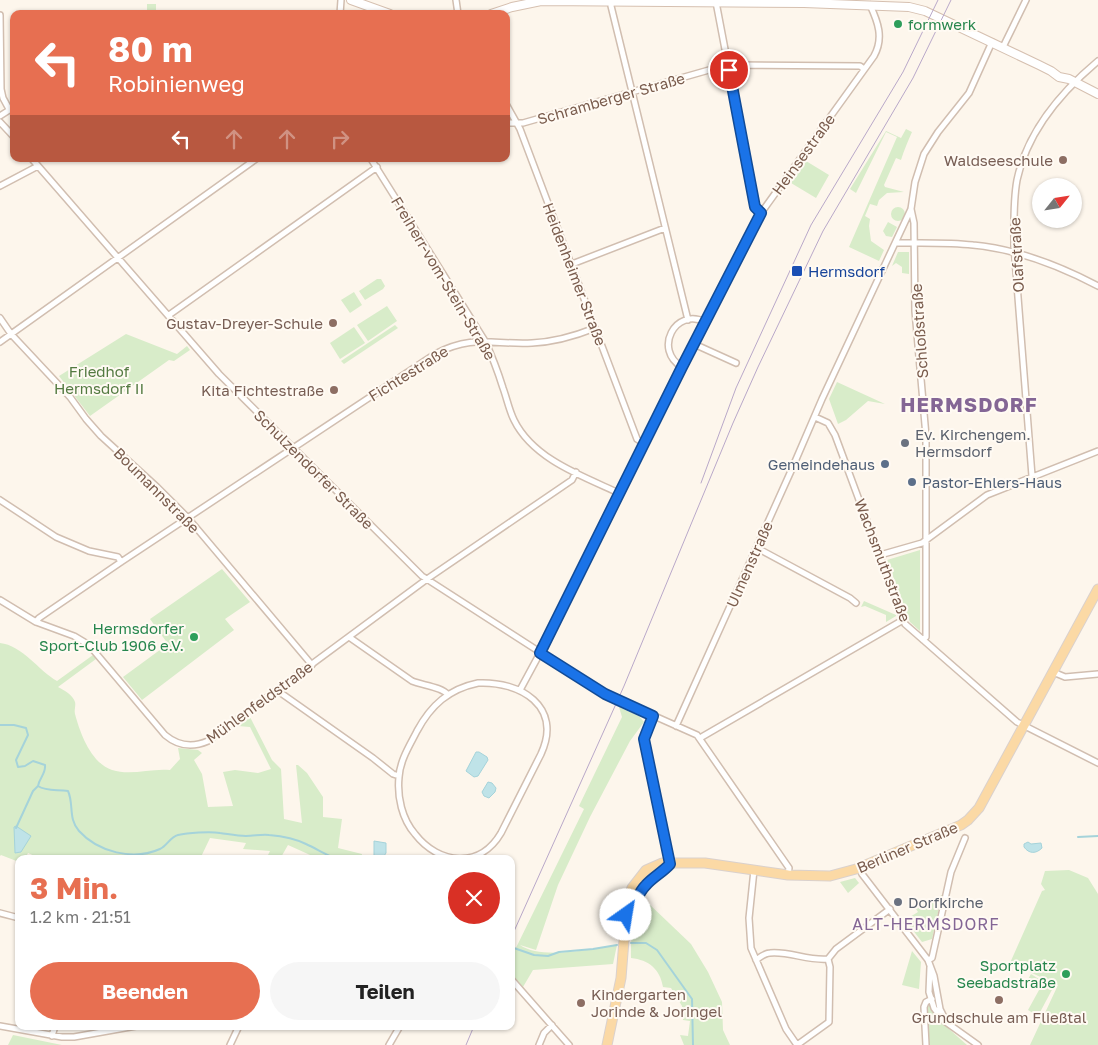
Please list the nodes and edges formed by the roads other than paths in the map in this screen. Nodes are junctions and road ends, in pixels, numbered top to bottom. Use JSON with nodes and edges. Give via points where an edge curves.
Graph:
{"nodes":[{"id":1,"x":351,"y":0,"type":"edge"},
{"id":2,"x":612,"y":0,"type":"edge"},
{"id":3,"x":1026,"y":0,"type":"edge"},
{"id":4,"x":716,"y":2,"type":"junction"},
{"id":5,"x":512,"y":4,"type":"edge"},
{"id":6,"x":870,"y":4,"type":"junction"},
{"id":7,"x":379,"y":10,"type":"edge"},
{"id":8,"x":499,"y":10,"type":"edge"},
{"id":9,"x":0,"y":15,"type":"edge"},
{"id":10,"x":992,"y":42,"type":"junction"},
{"id":11,"x":1003,"y":47,"type":"junction"},
{"id":12,"x":1098,"y":61,"type":"edge"},
{"id":13,"x":728,"y":65,"type":"junction"},
{"id":14,"x":864,"y":69,"type":"junction"},
{"id":15,"x":1072,"y":80,"type":"junction"},
{"id":16,"x":632,"y":93,"type":"junction"},
{"id":17,"x":1098,"y":94,"type":"edge"},
{"id":18,"x":10,"y":107,"type":"edge"},
{"id":19,"x":510,"y":111,"type":"edge"},
{"id":20,"x":0,"y":122,"type":"edge"},
{"id":21,"x":510,"y":123,"type":"edge"},
{"id":22,"x":518,"y":124,"type":"junction"},
{"id":23,"x":10,"y":133,"type":"edge"},
{"id":24,"x":35,"y":162,"type":"edge"},
{"id":25,"x":252,"y":162,"type":"edge"},
{"id":26,"x":373,"y":162,"type":"edge"},
{"id":27,"x":38,"y":166,"type":"junction"},
{"id":28,"x":376,"y":167,"type":"junction"},
{"id":29,"x":0,"y":186,"type":"edge"},
{"id":30,"x":911,"y":209,"type":"junction"},
{"id":31,"x":761,"y":213,"type":"junction"},
{"id":32,"x":665,"y":228,"type":"junction"},
{"id":33,"x":896,"y":243,"type":"junction"},
{"id":34,"x":915,"y":243,"type":"junction"},
{"id":35,"x":1015,"y":253,"type":"junction"},
{"id":36,"x":118,"y":258,"type":"junction"},
{"id":37,"x":572,"y":264,"type":"junction"},
{"id":38,"x":1098,"y":286,"type":"edge"},
{"id":39,"x":169,"y":315,"type":"junction"},
{"id":40,"x":0,"y":318,"type":"edge"},
{"id":41,"x":688,"y":320,"type":"junction"},
{"id":42,"x":705,"y":322,"type":"junction"},
{"id":43,"x":595,"y":328,"type":"junction"},
{"id":44,"x":11,"y":334,"type":"junction"},
{"id":45,"x":485,"y":341,"type":"junction"},
{"id":46,"x":0,"y":342,"type":"edge"},
{"id":47,"x":694,"y":344,"type":"junction"},
{"id":48,"x":736,"y":363,"type":"dead end"},
{"id":49,"x":682,"y":367,"type":"junction"},
{"id":50,"x":815,"y":417,"type":"junction"},
{"id":51,"x":644,"y":443,"type":"junction"},
{"id":52,"x":293,"y":448,"type":"junction"},
{"id":53,"x":1098,"y":451,"type":"edge"},
{"id":54,"x":576,"y":472,"type":"junction"},
{"id":55,"x":1032,"y":476,"type":"junction"},
{"id":56,"x":619,"y":494,"type":"junction"},
{"id":57,"x":0,"y":500,"type":"edge"},
{"id":58,"x":188,"y":518,"type":"junction"},
{"id":59,"x":927,"y":540,"type":"junction"},
{"id":60,"x":757,"y":548,"type":"junction"},
{"id":61,"x":880,"y":555,"type":"junction"},
{"id":62,"x":121,"y":562,"type":"junction"},
{"id":63,"x":427,"y":579,"type":"junction"},
{"id":64,"x":1098,"y":589,"type":"edge"},
{"id":65,"x":0,"y":600,"type":"edge"},
{"id":66,"x":856,"y":603,"type":"dead end"},
{"id":67,"x":903,"y":620,"type":"junction"},
{"id":68,"x":36,"y":622,"type":"junction"},
{"id":69,"x":349,"y":637,"type":"junction"},
{"id":70,"x":923,"y":640,"type":"junction"},
{"id":71,"x":540,"y":653,"type":"junction"},
{"id":72,"x":312,"y":665,"type":"junction"},
{"id":73,"x":1052,"y":672,"type":"junction"},
{"id":74,"x":1098,"y":674,"type":"edge"},
{"id":75,"x":278,"y":690,"type":"junction"},
{"id":76,"x":520,"y":690,"type":"junction"},
{"id":77,"x":447,"y":694,"type":"junction"},
{"id":78,"x":652,"y":716,"type":"junction"},
{"id":79,"x":1023,"y":725,"type":"junction"},
{"id":80,"x":676,"y":726,"type":"junction"},
{"id":81,"x":700,"y":738,"type":"junction"},
{"id":82,"x":1098,"y":763,"type":"edge"},
{"id":83,"x":399,"y":776,"type":"junction"},
{"id":84,"x":965,"y":838,"type":"dead end"},
{"id":85,"x":438,"y":855,"type":"edge"},
{"id":86,"x":476,"y":855,"type":"edge"},
{"id":87,"x":670,"y":864,"type":"junction"},
{"id":88,"x":859,"y":868,"type":"junction"},
{"id":89,"x":754,"y":870,"type":"junction"},
{"id":90,"x":788,"y":875,"type":"junction"},
{"id":91,"x":890,"y":909,"type":"junction"},
{"id":92,"x":0,"y":913,"type":"edge"},
{"id":93,"x":15,"y":917,"type":"edge"},
{"id":94,"x":828,"y":958,"type":"junction"},
{"id":95,"x":756,"y":960,"type":"junction"},
{"id":96,"x":928,"y":960,"type":"junction"},
{"id":97,"x":930,"y":967,"type":"junction"},
{"id":98,"x":515,"y":983,"type":"edge"},
{"id":99,"x":937,"y":998,"type":"junction"},
{"id":100,"x":931,"y":1000,"type":"junction"},
{"id":101,"x":946,"y":1021,"type":"junction"},
{"id":102,"x":552,"y":1025,"type":"junction"},
{"id":103,"x":0,"y":1026,"type":"edge"},
{"id":104,"x":15,"y":1029,"type":"edge"},
{"id":105,"x":21,"y":1030,"type":"edge"},
{"id":106,"x":54,"y":1030,"type":"edge"},
{"id":107,"x":118,"y":1030,"type":"edge"},
{"id":108,"x":236,"y":1030,"type":"edge"},
{"id":109,"x":398,"y":1030,"type":"edge"},
{"id":110,"x":52,"y":1036,"type":"junction"},
{"id":111,"x":230,"y":1045,"type":"edge"},
{"id":112,"x":389,"y":1045,"type":"edge"},
{"id":113,"x":539,"y":1045,"type":"edge"},
{"id":114,"x":569,"y":1045,"type":"edge"},
{"id":115,"x":607,"y":1045,"type":"edge"},
{"id":116,"x":797,"y":1045,"type":"edge"},
{"id":117,"x":926,"y":1045,"type":"edge"},
{"id":118,"x":978,"y":1045,"type":"edge"}],
"edges":[{"from":1,"to":7,"type":"main road"},
{"from":2,"to":4,"type":"main road"},
{"from":2,"to":5,"type":"main road"},
{"from":2,"to":16,"type":"street"},
{"from":3,"to":11,"type":"street"},
{"from":4,"to":6,"type":"main road"},
{"from":4,"to":13,"type":"street"},
{"from":5,"to":8,"type":"main road"},
{"from":6,"to":10,"type":"main road","via":[[918,8]]},
{"from":6,"to":14,"type":"street","name":"Heinsestraße","via":[[880,38],[877,51]]},
{"from":9,"to":18,"type":"street","via":[[1,90]]},
{"from":10,"to":11,"type":"main road"},
{"from":10,"to":30,"type":"street","name":"Schloßstraße","via":[[969,93],[924,154]]},
{"from":11,"to":15,"type":"main road","via":[[1059,77]]},
{"from":12,"to":15,"type":"street","name":"Olafstraße"},
{"from":13,"to":14,"type":"street","name":"Schramberger Straße","via":[[860,66]]},
{"from":13,"to":16,"type":"street","name":"Schramberger Straße"},
{"from":13,"to":31,"type":"street","via":[[755,207]]},
{"from":14,"to":31,"type":"street","name":"Heinsestraße"},
{"from":15,"to":17,"type":"main road"},
{"from":15,"to":35,"type":"street","name":"Olafstraße","via":[[1039,125],[1024,157],[1015,197]]},
{"from":16,"to":22,"type":"street","name":"Schramberger Straße"},
{"from":16,"to":32,"type":"street"},
{"from":19,"to":22,"type":"street","name":"Heidenheimer Straße"},
{"from":20,"to":23,"type":"street"},
{"from":21,"to":22,"type":"street","name":"Schramberger Straße"},
{"from":22,"to":37,"type":"street","name":"Heidenheimer Straße"},
{"from":24,"to":27,"type":"street","name":"Schulzendorfer Straße"},
{"from":25,"to":36,"type":"street"},
{"from":26,"to":28,"type":"street","name":"Freiherr-vom-Stein-Straße"},
{"from":27,"to":29,"type":"street"},
{"from":27,"to":36,"type":"street","name":"Schulzendorfer Straße"},
{"from":28,"to":39,"type":"street"},
{"from":28,"to":45,"type":"street","name":"Freiherr-vom-Stein-Straße"},
{"from":30,"to":33,"type":"street","name":"Ulmenstraße"},
{"from":30,"to":34,"type":"street","name":"Schloßstraße"},
{"from":31,"to":42,"type":"street","name":"Heinsestraße"},
{"from":32,"to":37,"type":"street"},
{"from":32,"to":41,"type":"street"},
{"from":33,"to":34,"type":"street"},
{"from":33,"to":50,"type":"street","name":"Ulmenstraße"},
{"from":34,"to":35,"type":"street","via":[[970,244]]},
{"from":34,"to":59,"type":"street","name":"Schloßstraße","via":[[915,311],[926,436]]},
{"from":35,"to":38,"type":"street"},
{"from":35,"to":55,"type":"street","name":"Olafstraße"},
{"from":36,"to":39,"type":"street","name":"Schulzendorfer Straße"},
{"from":36,"to":44,"type":"street"},
{"from":37,"to":43,"type":"street","name":"Heidenheimer Straße"},
{"from":39,"to":52,"type":"street","name":"Schulzendorfer Straße","via":[[219,374]]},
{"from":40,"to":44,"type":"street","name":"Boumannstraße"},
{"from":41,"to":42,"type":"street"},
{"from":41,"to":49,"type":"street","via":[[677,324],[668,339],[671,358]]},
{"from":42,"to":47,"type":"street","name":"Heinsestraße"},
{"from":43,"to":45,"type":"street","name":"Fichtestraße","via":[[545,342]]},
{"from":43,"to":51,"type":"street","name":"Heidenheimer Straße","via":[[637,439]]},
{"from":44,"to":46,"type":"street"},
{"from":44,"to":58,"type":"street","name":"Boumannstraße","via":[[70,397],[101,436]]},
{"from":45,"to":52,"type":"street","name":"Fichtestraße","via":[[461,343],[435,354]]},
{"from":45,"to":54,"type":"street","name":"Freiherr-vom-Stein-Straße","via":[[519,430],[550,459]]},
{"from":47,"to":48,"type":"street"},
{"from":47,"to":49,"type":"street","name":"Heinsestraße"},
{"from":49,"to":51,"type":"street","name":"Heinsestraße"},
{"from":50,"to":60,"type":"street","name":"Ulmenstraße"},
{"from":50,"to":61,"type":"street","name":"Wachsmuthstraße","via":[[828,424],[836,435]]},
{"from":51,"to":56,"type":"street","name":"Heinsestraße"},
{"from":52,"to":58,"type":"street","name":"Fichtestraße"},
{"from":52,"to":63,"type":"street","name":"Schulzendorfer Straße"},
{"from":53,"to":55,"type":"street"},
{"from":54,"to":56,"type":"street","name":"Freiherr-vom-Stein-Straße"},
{"from":54,"to":63,"type":"street","name":"Mühlenfeldstraße","via":[[572,480]]},
{"from":55,"to":59,"type":"street","via":[[987,495]]},
{"from":56,"to":71,"type":"street","name":"Heinsestraße"},
{"from":57,"to":62,"type":"street","via":[[56,537],[89,551],[118,557]]},
{"from":58,"to":62,"type":"street","name":"Fichtestraße"},
{"from":58,"to":72,"type":"street","name":"Boumannstraße"},
{"from":59,"to":61,"type":"street"},
{"from":59,"to":70,"type":"street","name":"Schloßstraße","via":[[926,637]]},
{"from":60,"to":66,"type":"street"},
{"from":60,"to":80,"type":"street","name":"Ulmenstraße"},
{"from":61,"to":67,"type":"street","name":"Wachsmuthstraße"},
{"from":62,"to":68,"type":"street","name":"Fichtestraße"},
{"from":63,"to":69,"type":"street","name":"Mühlenfeldstraße"},
{"from":63,"to":71,"type":"street","name":"Schulzendorfer Straße"},
{"from":64,"to":73,"type":"main road","name":"Berliner Straße"},
{"from":65,"to":68,"type":"street","name":"Mühlenfeldstraße"},
{"from":67,"to":70,"type":"street","name":"Wachsmuthstraße"},
{"from":67,"to":81,"type":"street"},
{"from":68,"to":75,"type":"street","name":"Mühlenfeldstraße","via":[[89,645],[162,732],[179,744],[194,745],[208,741]]},
{"from":69,"to":72,"type":"street","name":"Mühlenfeldstraße"},
{"from":69,"to":77,"type":"street","via":[[407,678]]},
{"from":70,"to":79,"type":"street","name":"Wachsmuthstraße"},
{"from":71,"to":76,"type":"street","name":"Heinsestraße"},
{"from":71,"to":78,"type":"street","name":"Schulzendorfer Straße","via":[[605,694]]},
{"from":72,"to":75,"type":"street","name":"Mühlenfeldstraße"},
{"from":73,"to":74,"type":"street","via":[[1065,677]]},
{"from":73,"to":79,"type":"main road","name":"Berliner Straße"},
{"from":75,"to":83,"type":"street"},
{"from":76,"to":77,"type":"street","via":[[496,683],[478,683]]},
{"from":76,"to":86,"type":"street","via":[[534,700],[544,716],[546,741],[501,834],[493,845]]},
{"from":77,"to":83,"type":"street","via":[[420,725]]},
{"from":78,"to":80,"type":"street","name":"Schulzendorfer Straße"},
{"from":78,"to":87,"type":"street","via":[[644,739]]},
{"from":79,"to":82,"type":"street","name":"Wachsmuthstraße"},
{"from":79,"to":88,"type":"main road","name":"Berliner Straße","via":[[979,808],[968,820],[952,830]]},
{"from":80,"to":81,"type":"street","name":"Schulzendorfer Straße"},
{"from":81,"to":90,"type":"street","via":[[789,868]]},
{"from":83,"to":85,"type":"street","via":[[401,804],[409,826]]},
{"from":84,"to":96,"type":"street","via":[[951,872],[932,958]]},
{"from":87,"to":89,"type":"main road","name":"Berliner Straße","via":[[692,862]]},
{"from":87,"to":115,"type":"main road","via":[[646,885],[626,915],[621,978]]},
{"from":88,"to":90,"type":"main road","name":"Berliner Straße","via":[[830,876]]},
{"from":88,"to":91,"type":"street"},
{"from":89,"to":90,"type":"main road","name":"Berliner Straße"},
{"from":89,"to":95,"type":"street","via":[[749,932],[750,948]]},
{"from":91,"to":94,"type":"street"},
{"from":91,"to":96,"type":"street"},
{"from":92,"to":93,"type":"street"},
{"from":94,"to":95,"type":"street","via":[[772,952]]},
{"from":94,"to":116,"type":"street","via":[[829,1022]]},
{"from":95,"to":116,"type":"street","via":[[786,1029]]},
{"from":96,"to":97,"type":"street"},
{"from":97,"to":99,"type":"street"},
{"from":97,"to":100,"type":"street"},
{"from":98,"to":102,"type":"street"},
{"from":99,"to":100,"type":"street"},
{"from":99,"to":101,"type":"street"},
{"from":100,"to":101,"type":"street"},
{"from":100,"to":117,"type":"street","via":[[924,1007]]},
{"from":101,"to":118,"type":"street"},
{"from":102,"to":113,"type":"street"},
{"from":102,"to":114,"type":"street"},
{"from":103,"to":104,"type":"street"},
{"from":105,"to":110,"type":"street"},
{"from":106,"to":110,"type":"street"},
{"from":107,"to":110,"type":"street","via":[[74,1040]]},
{"from":108,"to":111,"type":"street"},
{"from":109,"to":112,"type":"street"}]}
